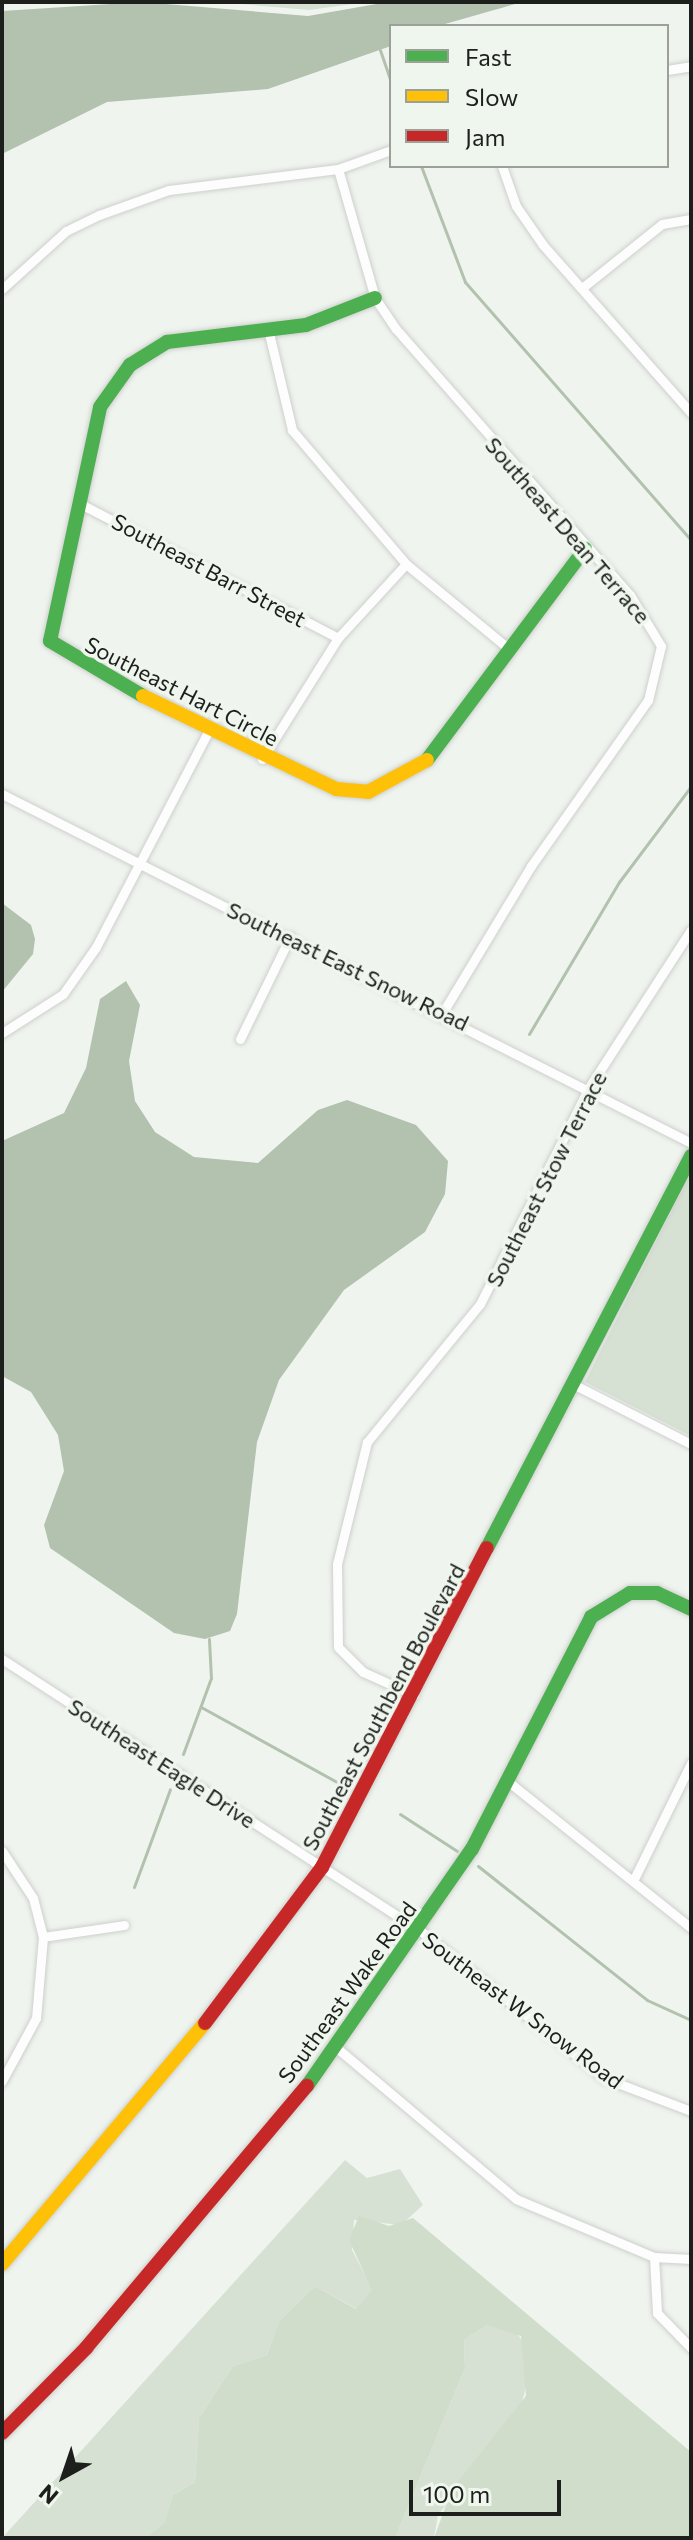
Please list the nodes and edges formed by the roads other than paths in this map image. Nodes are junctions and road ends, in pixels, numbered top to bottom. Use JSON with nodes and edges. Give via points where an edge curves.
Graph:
{"nodes":[{"id":1,"x":691,"y":66,"type":"edge"},
{"id":2,"x":669,"y":70,"type":"edge"},
{"id":3,"x":389,"y":151,"type":"edge"},
{"id":4,"x":503,"y":168,"type":"edge"},
{"id":5,"x":338,"y":169,"type":"junction"},
{"id":6,"x":691,"y":219,"type":"edge"},
{"id":7,"x":582,"y":288,"type":"junction"},
{"id":8,"x":2,"y":289,"type":"edge"},
{"id":9,"x":375,"y":298,"type":"junction"},
{"id":10,"x":268,"y":329,"type":"junction"},
{"id":11,"x":687,"y":401,"type":"edge"},
{"id":12,"x":691,"y":413,"type":"edge"},
{"id":13,"x":79,"y":503,"type":"junction"},
{"id":14,"x":585,"y":549,"type":"junction"},
{"id":15,"x":406,"y":564,"type":"junction"},
{"id":16,"x":338,"y":638,"type":"junction"},
{"id":17,"x":509,"y":649,"type":"junction"},
{"id":18,"x":208,"y":732,"type":"junction"},
{"id":19,"x":262,"y":759,"type":"junction"},
{"id":20,"x":2,"y":794,"type":"edge"},
{"id":21,"x":139,"y":864,"type":"junction"},
{"id":22,"x":691,"y":930,"type":"edge"},
{"id":23,"x":290,"y":937,"type":"junction"},
{"id":24,"x":443,"y":1012,"type":"junction"},
{"id":25,"x":2,"y":1033,"type":"edge"},
{"id":26,"x":240,"y":1039,"type":"dead end"},
{"id":27,"x":588,"y":1089,"type":"junction"},
{"id":28,"x":691,"y":1143,"type":"edge"},
{"id":29,"x":691,"y":1156,"type":"edge"},
{"id":30,"x":575,"y":1385,"type":"junction"},
{"id":31,"x":691,"y":1444,"type":"edge"},
{"id":32,"x":691,"y":1609,"type":"edge"},
{"id":33,"x":2,"y":1659,"type":"edge"},
{"id":34,"x":417,"y":1696,"type":"junction"},
{"id":35,"x":691,"y":1763,"type":"edge"},
{"id":36,"x":510,"y":1783,"type":"junction"},
{"id":37,"x":2,"y":1851,"type":"edge"},
{"id":38,"x":322,"y":1867,"type":"junction"},
{"id":39,"x":635,"y":1877,"type":"junction"},
{"id":40,"x":124,"y":1925,"type":"dead end"},
{"id":41,"x":691,"y":1928,"type":"edge"},
{"id":42,"x":422,"y":1932,"type":"junction"},
{"id":43,"x":43,"y":1937,"type":"junction"},
{"id":44,"x":338,"y":2049,"type":"junction"},
{"id":45,"x":2,"y":2081,"type":"edge"},
{"id":46,"x":691,"y":2111,"type":"edge"},
{"id":47,"x":654,"y":2257,"type":"junction"},
{"id":48,"x":691,"y":2259,"type":"edge"},
{"id":49,"x":2,"y":2264,"type":"edge"},
{"id":50,"x":691,"y":2348,"type":"edge"},
{"id":51,"x":2,"y":2433,"type":"edge"}],
"edges":[{"from":1,"to":2,"type":"street"},
{"from":3,"to":5,"type":"street"},
{"from":4,"to":7,"type":"street","via":[[516,206]]},
{"from":5,"to":8,"type":"street","via":[[169,190],[99,215],[66,231]]},
{"from":5,"to":9,"type":"street","name":"Southeast Dean Terrace"},
{"from":6,"to":7,"type":"street","via":[[662,224]]},
{"from":7,"to":11,"type":"street"},
{"from":9,"to":10,"type":"street","name":"Southeast Hart Circle","via":[[306,325]]},
{"from":9,"to":14,"type":"street","name":"Southeast Dean Terrace"},
{"from":10,"to":13,"type":"street","name":"Southeast Hart Circle","via":[[167,342],[130,365],[100,407]]},
{"from":10,"to":15,"type":"street","via":[[292,430]]},
{"from":11,"to":12,"type":"street"},
{"from":13,"to":16,"type":"street","name":"Southeast Barr Street"},
{"from":13,"to":18,"type":"street","name":"Southeast Hart Circle","via":[[50,641]]},
{"from":14,"to":17,"type":"street","name":"Southeast Hart Circle"},
{"from":14,"to":24,"type":"street","name":"Southeast Dean Terrace","via":[[650,620],[661,646],[661,671]]},
{"from":15,"to":16,"type":"street"},
{"from":15,"to":17,"type":"street"},
{"from":16,"to":19,"type":"street"},
{"from":17,"to":19,"type":"street","name":"Southeast Hart Circle","via":[[422,767],[394,784],[368,792],[336,789]]},
{"from":18,"to":19,"type":"street","name":"Southeast Hart Circle"},
{"from":18,"to":21,"type":"street"},
{"from":20,"to":21,"type":"street","name":"Southeast East Snow Road"},
{"from":21,"to":23,"type":"street","name":"Southeast East Snow Road"},
{"from":21,"to":25,"type":"street","via":[[63,994]]},
{"from":22,"to":27,"type":"street","name":"Southeast Stow Terrace"},
{"from":23,"to":24,"type":"street","name":"Southeast East Snow Road"},
{"from":23,"to":26,"type":"street"},
{"from":24,"to":27,"type":"street","name":"Southeast East Snow Road"},
{"from":27,"to":28,"type":"street","name":"Southeast East Snow Road"},
{"from":27,"to":34,"type":"street","name":"Southeast Stow Terrace","via":[[480,1304],[367,1442],[337,1564],[338,1647],[363,1672]]},
{"from":29,"to":30,"type":"street","name":"Southeast Southbend Boulevard"},
{"from":30,"to":31,"type":"street"},
{"from":30,"to":34,"type":"street","name":"Southeast Southbend Boulevard"},
{"from":32,"to":36,"type":"street","name":"Southeast Wake Road","via":[[657,1593],[630,1593],[591,1617]]},
{"from":33,"to":38,"type":"street","name":"Southeast Eagle Drive"},
{"from":34,"to":38,"type":"street","name":"Southeast Southbend Boulevard"},
{"from":35,"to":39,"type":"street"},
{"from":36,"to":39,"type":"street"},
{"from":36,"to":42,"type":"street","name":"Southeast Wake Road"},
{"from":37,"to":43,"type":"street","via":[[33,1898]]},
{"from":38,"to":42,"type":"street","name":"Southeast W Snow Road"},
{"from":38,"to":49,"type":"street","name":"Southeast Southbend Boulevard","via":[[252,1967]]},
{"from":39,"to":41,"type":"street"},
{"from":40,"to":43,"type":"street"},
{"from":42,"to":44,"type":"street","name":"Southeast Wake Road"},
{"from":42,"to":46,"type":"street","name":"Southeast W Snow Road","via":[[604,2078]]},
{"from":43,"to":45,"type":"street","via":[[36,2018]]},
{"from":44,"to":47,"type":"street","via":[[516,2199]]},
{"from":44,"to":51,"type":"street","name":"Southeast Wake Road","via":[[86,2348]]},
{"from":47,"to":48,"type":"street"},
{"from":47,"to":50,"type":"street","via":[[657,2313]]}]}
